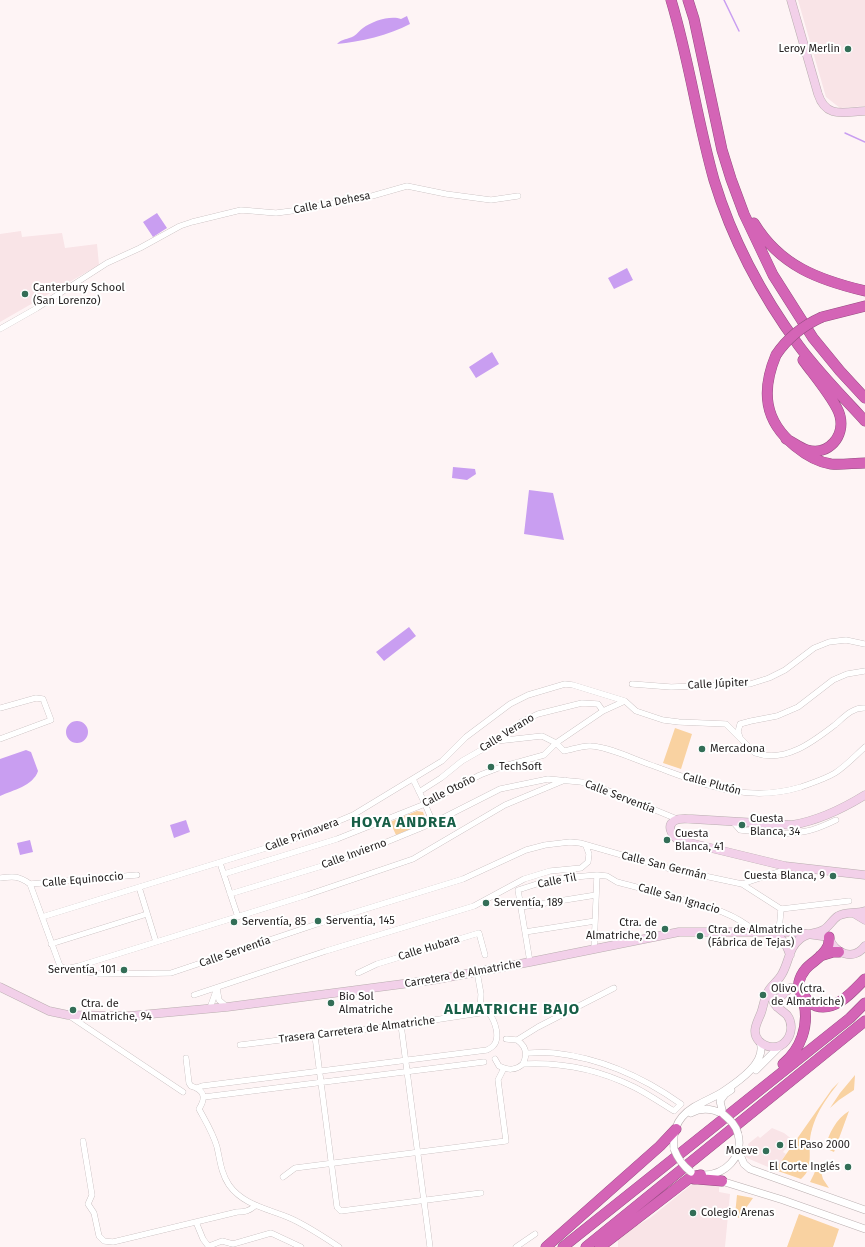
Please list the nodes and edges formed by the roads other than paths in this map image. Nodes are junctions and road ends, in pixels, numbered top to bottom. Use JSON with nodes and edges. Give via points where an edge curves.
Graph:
{"nodes":[{"id":1,"x":671,"y":0,"type":"edge"},
{"id":2,"x":688,"y":0,"type":"edge"},
{"id":3,"x":791,"y":0,"type":"edge"},
{"id":4,"x":865,"y":112,"type":"edge"},
{"id":5,"x":731,"y":179,"type":"junction"},
{"id":6,"x":518,"y":196,"type":"dead end"},
{"id":7,"x":739,"y":245,"type":"junction"},
{"id":8,"x":865,"y":291,"type":"edge"},
{"id":9,"x":865,"y":306,"type":"edge"},
{"id":10,"x":0,"y":329,"type":"edge"},
{"id":11,"x":865,"y":398,"type":"edge"},
{"id":12,"x":865,"y":421,"type":"edge"},
{"id":13,"x":786,"y":438,"type":"junction"},
{"id":14,"x":865,"y":463,"type":"edge"},
{"id":15,"x":865,"y":644,"type":"edge"},
{"id":16,"x":865,"y":671,"type":"edge"},
{"id":17,"x":632,"y":684,"type":"dead end"},
{"id":18,"x":625,"y":701,"type":"junction"},
{"id":19,"x":0,"y":708,"type":"edge"},
{"id":20,"x":865,"y":708,"type":"edge"},
{"id":21,"x":603,"y":711,"type":"junction"},
{"id":22,"x":0,"y":739,"type":"edge"},
{"id":23,"x":741,"y":739,"type":"junction"},
{"id":24,"x":496,"y":742,"type":"junction"},
{"id":25,"x":556,"y":743,"type":"junction"},
{"id":26,"x":865,"y":748,"type":"edge"},
{"id":27,"x":413,"y":779,"type":"junction"},
{"id":28,"x":565,"y":780,"type":"junction"},
{"id":29,"x":419,"y":792,"type":"junction"},
{"id":30,"x":865,"y":795,"type":"edge"},
{"id":31,"x":425,"y":804,"type":"junction"},
{"id":32,"x":677,"y":819,"type":"junction"},
{"id":33,"x":836,"y":820,"type":"dead end"},
{"id":34,"x":733,"y":822,"type":"junction"},
{"id":35,"x":433,"y":823,"type":"junction"},
{"id":36,"x":586,"y":846,"type":"junction"},
{"id":37,"x":220,"y":862,"type":"junction"},
{"id":38,"x":785,"y":866,"type":"junction"},
{"id":39,"x":224,"y":874,"type":"junction"},
{"id":40,"x":137,"y":875,"type":"dead end"},
{"id":41,"x":597,"y":875,"type":"junction"},
{"id":42,"x":865,"y":875,"type":"edge"},
{"id":43,"x":0,"y":878,"type":"edge"},
{"id":44,"x":30,"y":884,"type":"junction"},
{"id":45,"x":742,"y":884,"type":"junction"},
{"id":46,"x":140,"y":887,"type":"junction"},
{"id":47,"x":230,"y":894,"type":"junction"},
{"id":48,"x":596,"y":895,"type":"junction"},
{"id":49,"x":849,"y":901,"type":"dead end"},
{"id":50,"x":521,"y":907,"type":"junction"},
{"id":51,"x":782,"y":909,"type":"junction"},
{"id":52,"x":865,"y":910,"type":"edge"},
{"id":53,"x":147,"y":914,"type":"junction"},
{"id":54,"x":854,"y":914,"type":"junction"},
{"id":55,"x":238,"y":916,"type":"junction"},
{"id":56,"x":42,"y":917,"type":"junction"},
{"id":57,"x":865,"y":920,"type":"edge"},
{"id":58,"x":595,"y":921,"type":"junction"},
{"id":59,"x":832,"y":922,"type":"junction"},
{"id":60,"x":526,"y":932,"type":"junction"},
{"id":61,"x":759,"y":932,"type":"junction"},
{"id":62,"x":779,"y":932,"type":"junction"},
{"id":63,"x":810,"y":934,"type":"junction"},
{"id":64,"x":829,"y":937,"type":"junction"},
{"id":65,"x":156,"y":942,"type":"junction"},
{"id":66,"x":51,"y":944,"type":"junction"},
{"id":67,"x":865,"y":946,"type":"edge"},
{"id":68,"x":594,"y":950,"type":"junction"},
{"id":69,"x":839,"y":952,"type":"junction"},
{"id":70,"x":485,"y":955,"type":"dead end"},
{"id":71,"x":790,"y":955,"type":"junction"},
{"id":72,"x":820,"y":956,"type":"junction"},
{"id":73,"x":530,"y":962,"type":"junction"},
{"id":74,"x":79,"y":966,"type":"junction"},
{"id":75,"x":477,"y":972,"type":"junction"},
{"id":76,"x":358,"y":973,"type":"dead end"},
{"id":77,"x":803,"y":973,"type":"junction"},
{"id":78,"x":865,"y":979,"type":"edge"},
{"id":79,"x":776,"y":983,"type":"junction"},
{"id":80,"x":0,"y":987,"type":"edge"},
{"id":81,"x":217,"y":988,"type":"junction"},
{"id":82,"x":614,"y":988,"type":"dead end"},
{"id":83,"x":800,"y":992,"type":"junction"},
{"id":84,"x":194,"y":995,"type":"dead end"},
{"id":85,"x":865,"y":1004,"type":"edge"},
{"id":86,"x":227,"y":1007,"type":"junction"},
{"id":87,"x":777,"y":1007,"type":"junction"},
{"id":88,"x":210,"y":1008,"type":"junction"},
{"id":89,"x":480,"y":1008,"type":"junction"},
{"id":90,"x":68,"y":1015,"type":"junction"},
{"id":91,"x":865,"y":1021,"type":"edge"},
{"id":92,"x":402,"y":1025,"type":"junction"},
{"id":93,"x":865,"y":1030,"type":"edge"},
{"id":94,"x":315,"y":1036,"type":"junction"},
{"id":95,"x":506,"y":1039,"type":"dead end"},
{"id":96,"x":517,"y":1040,"type":"junction"},
{"id":97,"x":760,"y":1042,"type":"junction"},
{"id":98,"x":240,"y":1045,"type":"dead end"},
{"id":99,"x":780,"y":1046,"type":"junction"},
{"id":100,"x":526,"y":1053,"type":"junction"},
{"id":101,"x":186,"y":1058,"type":"dead end"},
{"id":102,"x":495,"y":1058,"type":"dead end"},
{"id":103,"x":406,"y":1060,"type":"junction"},
{"id":104,"x":484,"y":1062,"type":"dead end"},
{"id":105,"x":523,"y":1064,"type":"junction"},
{"id":106,"x":504,"y":1068,"type":"junction"},
{"id":107,"x":319,"y":1071,"type":"junction"},
{"id":108,"x":408,"y":1071,"type":"junction"},
{"id":109,"x":321,"y":1082,"type":"junction"},
{"id":110,"x":791,"y":1082,"type":"junction"},
{"id":111,"x":197,"y":1088,"type":"junction"},
{"id":112,"x":183,"y":1092,"type":"dead end"},
{"id":113,"x":204,"y":1097,"type":"junction"},
{"id":114,"x":722,"y":1111,"type":"junction"},
{"id":115,"x":717,"y":1125,"type":"junction"},
{"id":116,"x":677,"y":1126,"type":"junction"},
{"id":117,"x":83,"y":1141,"type":"dead end"},
{"id":118,"x":738,"y":1150,"type":"junction"},
{"id":119,"x":418,"y":1152,"type":"junction"},
{"id":120,"x":332,"y":1163,"type":"junction"},
{"id":121,"x":696,"y":1173,"type":"junction"},
{"id":122,"x":282,"y":1177,"type":"dead end"},
{"id":123,"x":684,"y":1181,"type":"junction"},
{"id":124,"x":722,"y":1181,"type":"junction"},
{"id":125,"x":481,"y":1193,"type":"dead end"},
{"id":126,"x":424,"y":1201,"type":"junction"},
{"id":127,"x":255,"y":1206,"type":"junction"},
{"id":128,"x":865,"y":1210,"type":"edge"},
{"id":129,"x":196,"y":1222,"type":"junction"},
{"id":130,"x":865,"y":1229,"type":"edge"},
{"id":131,"x":534,"y":1234,"type":"dead end"},
{"id":132,"x":209,"y":1246,"type":"edge"},
{"id":133,"x":300,"y":1247,"type":"edge"},
{"id":134,"x":339,"y":1247,"type":"edge"},
{"id":135,"x":430,"y":1247,"type":"edge"},
{"id":136,"x":516,"y":1247,"type":"edge"},
{"id":137,"x":546,"y":1247,"type":"edge"},
{"id":138,"x":563,"y":1247,"type":"edge"},
{"id":139,"x":586,"y":1247,"type":"edge"},
{"id":140,"x":600,"y":1247,"type":"edge"}],
"edges":[{"from":1,"to":7,"type":"highway","via":[[679,25],[703,138],[715,181]]},
{"from":2,"to":5,"type":"highway"},
{"from":3,"to":4,"type":"main road","via":[[823,106],[837,113]]},
{"from":5,"to":8,"type":"highway","via":[[752,221],[779,254],[819,278]]},
{"from":5,"to":11,"type":"highway","via":[[744,214],[773,275],[813,338]]},
{"from":6,"to":10,"type":"street","name":"Calle La Dehesa","via":[[491,200],[407,186],[372,196],[299,210],[276,213],[241,210],[228,212],[180,226],[108,263]]},
{"from":7,"to":12,"type":"highway","via":[[766,295],[800,346]]},
{"from":7,"to":13,"type":"highway","via":[[757,290],[840,415],[839,437],[824,450],[807,450]]},
{"from":9,"to":13,"type":"highway","bridge":true,"via":[[822,317],[805,326],[790,337],[776,355],[767,383],[767,399],[771,415],[779,431]]},
{"from":13,"to":14,"type":"highway","via":[[817,460],[831,464]]},
{"from":15,"to":17,"type":"street","name":"Calle Júpiter","via":[[846,640],[830,642],[814,648],[785,670],[750,684],[671,687]]},
{"from":16,"to":23,"type":"street","via":[[833,680],[798,707],[777,716],[740,724],[738,732]]},
{"from":18,"to":21,"type":"street"},
{"from":18,"to":23,"type":"street","name":"Calle Primavera","via":[[636,711],[663,720],[726,724]]},
{"from":18,"to":27,"type":"street","name":"Calle Primavera","via":[[565,684],[528,694],[510,704],[466,737],[442,761]]},
{"from":19,"to":22,"type":"street","via":[[36,698],[43,699],[52,720]]},
{"from":20,"to":23,"type":"street","via":[[850,712],[815,741],[792,752],[773,756],[761,755],[755,753]]},
{"from":21,"to":24,"type":"street","name":"Calle Verano","via":[[598,704],[582,703],[538,714],[521,722]]},
{"from":21,"to":25,"type":"street","name":"Calle Otoño"},
{"from":24,"to":25,"type":"street","via":[[542,736]]},
{"from":24,"to":29,"type":"street","name":"Calle Verano","via":[[462,761]]},
{"from":25,"to":26,"type":"street","name":"Calle Plutón","via":[[564,751],[590,746],[609,750],[708,785],[756,794],[788,791],[812,784],[835,773]]},
{"from":25,"to":31,"type":"street","name":"Calle Otoño","via":[[544,755],[480,775]]},
{"from":27,"to":29,"type":"street"},
{"from":27,"to":37,"type":"street","name":"Calle Primavera","via":[[353,815],[330,825],[292,840]]},
{"from":28,"to":32,"type":"street","name":"Calle Serventía","via":[[581,782],[604,790]]},
{"from":28,"to":35,"type":"street","name":"Calle Invierno","via":[[548,779],[500,789]]},
{"from":28,"to":55,"type":"street","via":[[505,805],[413,859],[386,870]]},
{"from":29,"to":31,"type":"street"},
{"from":30,"to":34,"type":"main road","via":[[820,818],[792,825]]},
{"from":31,"to":35,"type":"street"},
{"from":31,"to":39,"type":"street","name":"Calle Otoño","via":[[337,839]]},
{"from":32,"to":34,"type":"main road"},
{"from":32,"to":38,"type":"main road","via":[[670,828],[672,835],[678,840]]},
{"from":33,"to":34,"type":"street","via":[[808,831],[791,834],[740,830]]},
{"from":35,"to":47,"type":"street","name":"Calle Invierno","via":[[345,859]]},
{"from":36,"to":45,"type":"street","name":"Calle San Germán","via":[[667,868]]},
{"from":36,"to":74,"type":"street","name":"Calle Serventía","via":[[570,842],[526,850],[463,879],[171,973],[100,974],[81,971]]},
{"from":36,"to":81,"type":"street","via":[[588,862],[581,868],[550,871],[524,879],[474,906],[326,950]]},
{"from":37,"to":39,"type":"street"},
{"from":37,"to":46,"type":"street","name":"Calle Primavera"},
{"from":38,"to":42,"type":"main road"},
{"from":38,"to":45,"type":"street","via":[[781,871]]},
{"from":39,"to":47,"type":"street"},
{"from":40,"to":44,"type":"street","name":"Calle Equinoccio"},
{"from":41,"to":48,"type":"street"},
{"from":41,"to":50,"type":"street","name":"Calle Til","via":[[562,878],[518,890]]},
{"from":41,"to":61,"type":"street","name":"Calle San Ignacio","via":[[710,907],[733,916]]},
{"from":43,"to":44,"type":"street","via":[[12,876],[22,878]]},
{"from":44,"to":56,"type":"street"},
{"from":45,"to":51,"type":"street","name":"Calle San Germán"},
{"from":46,"to":53,"type":"street"},
{"from":46,"to":56,"type":"street","name":"Calle Primavera"},
{"from":47,"to":55,"type":"street"},
{"from":48,"to":50,"type":"street"},
{"from":48,"to":58,"type":"street"},
{"from":49,"to":51,"type":"street"},
{"from":50,"to":60,"type":"street"},
{"from":51,"to":62,"type":"street"},
{"from":52,"to":54,"type":"main road"},
{"from":53,"to":65,"type":"street"},
{"from":53,"to":66,"type":"street"},
{"from":54,"to":57,"type":"main road"},
{"from":54,"to":59,"type":"main road","via":[[843,914]]},
{"from":55,"to":65,"type":"street"},
{"from":56,"to":66,"type":"street"},
{"from":58,"to":60,"type":"street"},
{"from":58,"to":68,"type":"street"},
{"from":59,"to":63,"type":"main road","via":[[824,930]]},
{"from":59,"to":64,"type":"main road"},
{"from":60,"to":73,"type":"street"},
{"from":61,"to":62,"type":"main road","name":"Carretera de Almatriche"},
{"from":61,"to":68,"type":"main road","name":"Carretera de Almatriche","via":[[679,932]]},
{"from":61,"to":71,"type":"main road","via":[[777,936],[785,942]]},
{"from":62,"to":63,"type":"main road","name":"Carretera de Almatriche"},
{"from":63,"to":64,"type":"main road","name":"Carretera de Almatriche"},
{"from":63,"to":71,"type":"main road","via":[[800,939],[792,948]]},
{"from":64,"to":69,"type":"main road"},
{"from":64,"to":72,"type":"highway","via":[[828,946]]},
{"from":65,"to":74,"type":"street"},
{"from":66,"to":74,"type":"street","via":[[60,966],[66,969]]},
{"from":67,"to":69,"type":"main road","via":[[854,954]]},
{"from":68,"to":73,"type":"main road","name":"Carretera de Almatriche"},
{"from":69,"to":72,"type":"highway"},
{"from":70,"to":76,"type":"street","name":"Calle Hubara","via":[[479,933],[377,964]]},
{"from":71,"to":79,"type":"main road"},
{"from":72,"to":77,"type":"highway","via":[[807,966]]},
{"from":73,"to":75,"type":"main road","name":"Carretera de Almatriche"},
{"from":75,"to":86,"type":"main road","name":"Carretera de Almatriche"},
{"from":75,"to":89,"type":"street","via":[[481,994]]},
{"from":77,"to":78,"type":"highway","via":[[803,994],[806,1000],[819,1007],[827,1007],[843,1000]]},
{"from":77,"to":83,"type":"highway","via":[[799,985]]},
{"from":79,"to":87,"type":"main road","via":[[772,993]]},
{"from":79,"to":97,"type":"main road","via":[[765,997],[755,1026]]},
{"from":80,"to":90,"type":"main road","name":"Carretera de Almatriche","via":[[49,1011]]},
{"from":81,"to":84,"type":"street"},
{"from":81,"to":86,"type":"street","via":[[219,1000]]},
{"from":81,"to":88,"type":"street"},
{"from":82,"to":96,"type":"street","via":[[538,1026]]},
{"from":83,"to":87,"type":"main road","via":[[790,988],[778,999]]},
{"from":83,"to":115,"type":"highway","via":[[804,1003],[805,1023],[797,1050],[736,1103]]},
{"from":85,"to":115,"type":"highway"},
{"from":86,"to":88,"type":"main road","name":"Carretera de Almatriche"},
{"from":87,"to":99,"type":"main road","via":[[788,1016],[791,1023],[789,1037]]},
{"from":88,"to":90,"type":"main road","name":"Carretera de Almatriche","via":[[129,1016]]},
{"from":89,"to":92,"type":"street","name":"Trasera Carretera de Almatriche","via":[[480,1013]]},
{"from":89,"to":103,"type":"street","via":[[488,1011],[492,1019],[497,1039],[493,1046],[476,1052]]},
{"from":90,"to":112,"type":"street"},
{"from":91,"to":110,"type":"highway"},
{"from":92,"to":94,"type":"street","name":"Trasera Carretera de Almatriche"},
{"from":92,"to":103,"type":"street"},
{"from":93,"to":110,"type":"highway"},
{"from":94,"to":98,"type":"street","name":"Trasera Carretera de Almatriche"},
{"from":94,"to":107,"type":"street"},
{"from":95,"to":96,"type":"street"},
{"from":96,"to":100,"type":"street","via":[[525,1048]]},
{"from":97,"to":99,"type":"main road","via":[[766,1046]]},
{"from":97,"to":116,"type":"street","via":[[761,1055],[749,1071],[724,1091],[691,1109]]},
{"from":99,"to":114,"type":"street","via":[[757,1069],[725,1094],[720,1101]]},
{"from":100,"to":105,"type":"street"},
{"from":100,"to":105,"type":"street","via":[[552,1053],[588,1059],[620,1070],[662,1091],[680,1104],[674,1111],[633,1087],[604,1075],[568,1066]]},
{"from":101,"to":111,"type":"street","via":[[189,1083]]},
{"from":102,"to":106,"type":"street","via":[[499,1066]]},
{"from":103,"to":107,"type":"street"},
{"from":103,"to":108,"type":"street"},
{"from":104,"to":108,"type":"street"},
{"from":105,"to":106,"type":"street","via":[[514,1070]]},
{"from":106,"to":119,"type":"street","via":[[498,1080],[506,1141]]},
{"from":107,"to":109,"type":"street"},
{"from":107,"to":111,"type":"street"},
{"from":108,"to":109,"type":"street"},
{"from":108,"to":119,"type":"street"},
{"from":109,"to":113,"type":"street"},
{"from":109,"to":120,"type":"street"},
{"from":110,"to":139,"type":"highway"},
{"from":111,"to":113,"type":"street","via":[[202,1091]]},
{"from":113,"to":127,"type":"street","via":[[199,1109],[211,1129],[221,1167],[229,1184],[241,1197]]},
{"from":114,"to":116,"type":"street","via":[[694,1111]]},
{"from":114,"to":118,"type":"street","bridge":true,"via":[[737,1129]]},
{"from":115,"to":138,"type":"highway"},
{"from":116,"to":121,"type":"street","bridge":true,"via":[[673,1139],[674,1149],[680,1162]]},
{"from":116,"to":137,"type":"highway","via":[[660,1146]]},
{"from":117,"to":129,"type":"street","via":[[92,1195],[88,1204],[94,1213],[99,1236],[104,1241],[113,1242]]},
{"from":118,"to":121,"type":"street","via":[[735,1159],[720,1172],[711,1175]]},
{"from":118,"to":128,"type":"street","via":[[744,1164],[750,1169]]},
{"from":119,"to":120,"type":"street"},
{"from":119,"to":126,"type":"street"},
{"from":120,"to":122,"type":"street","via":[[296,1168]]},
{"from":120,"to":126,"type":"street","via":[[337,1207],[341,1211]]},
{"from":121,"to":123,"type":"highway"},
{"from":121,"to":124,"type":"street"},
{"from":123,"to":124,"type":"highway","via":[[698,1178]]},
{"from":123,"to":140,"type":"highway"},
{"from":124,"to":130,"type":"street"},
{"from":125,"to":126,"type":"street"},
{"from":126,"to":135,"type":"street"},
{"from":127,"to":129,"type":"street","via":[[250,1211]]},
{"from":127,"to":134,"type":"street","via":[[301,1224]]},
{"from":129,"to":132,"type":"street","via":[[202,1239]]},
{"from":131,"to":136,"type":"street"},
{"from":132,"to":133,"type":"street","via":[[222,1241],[233,1244],[271,1233]]}]}
